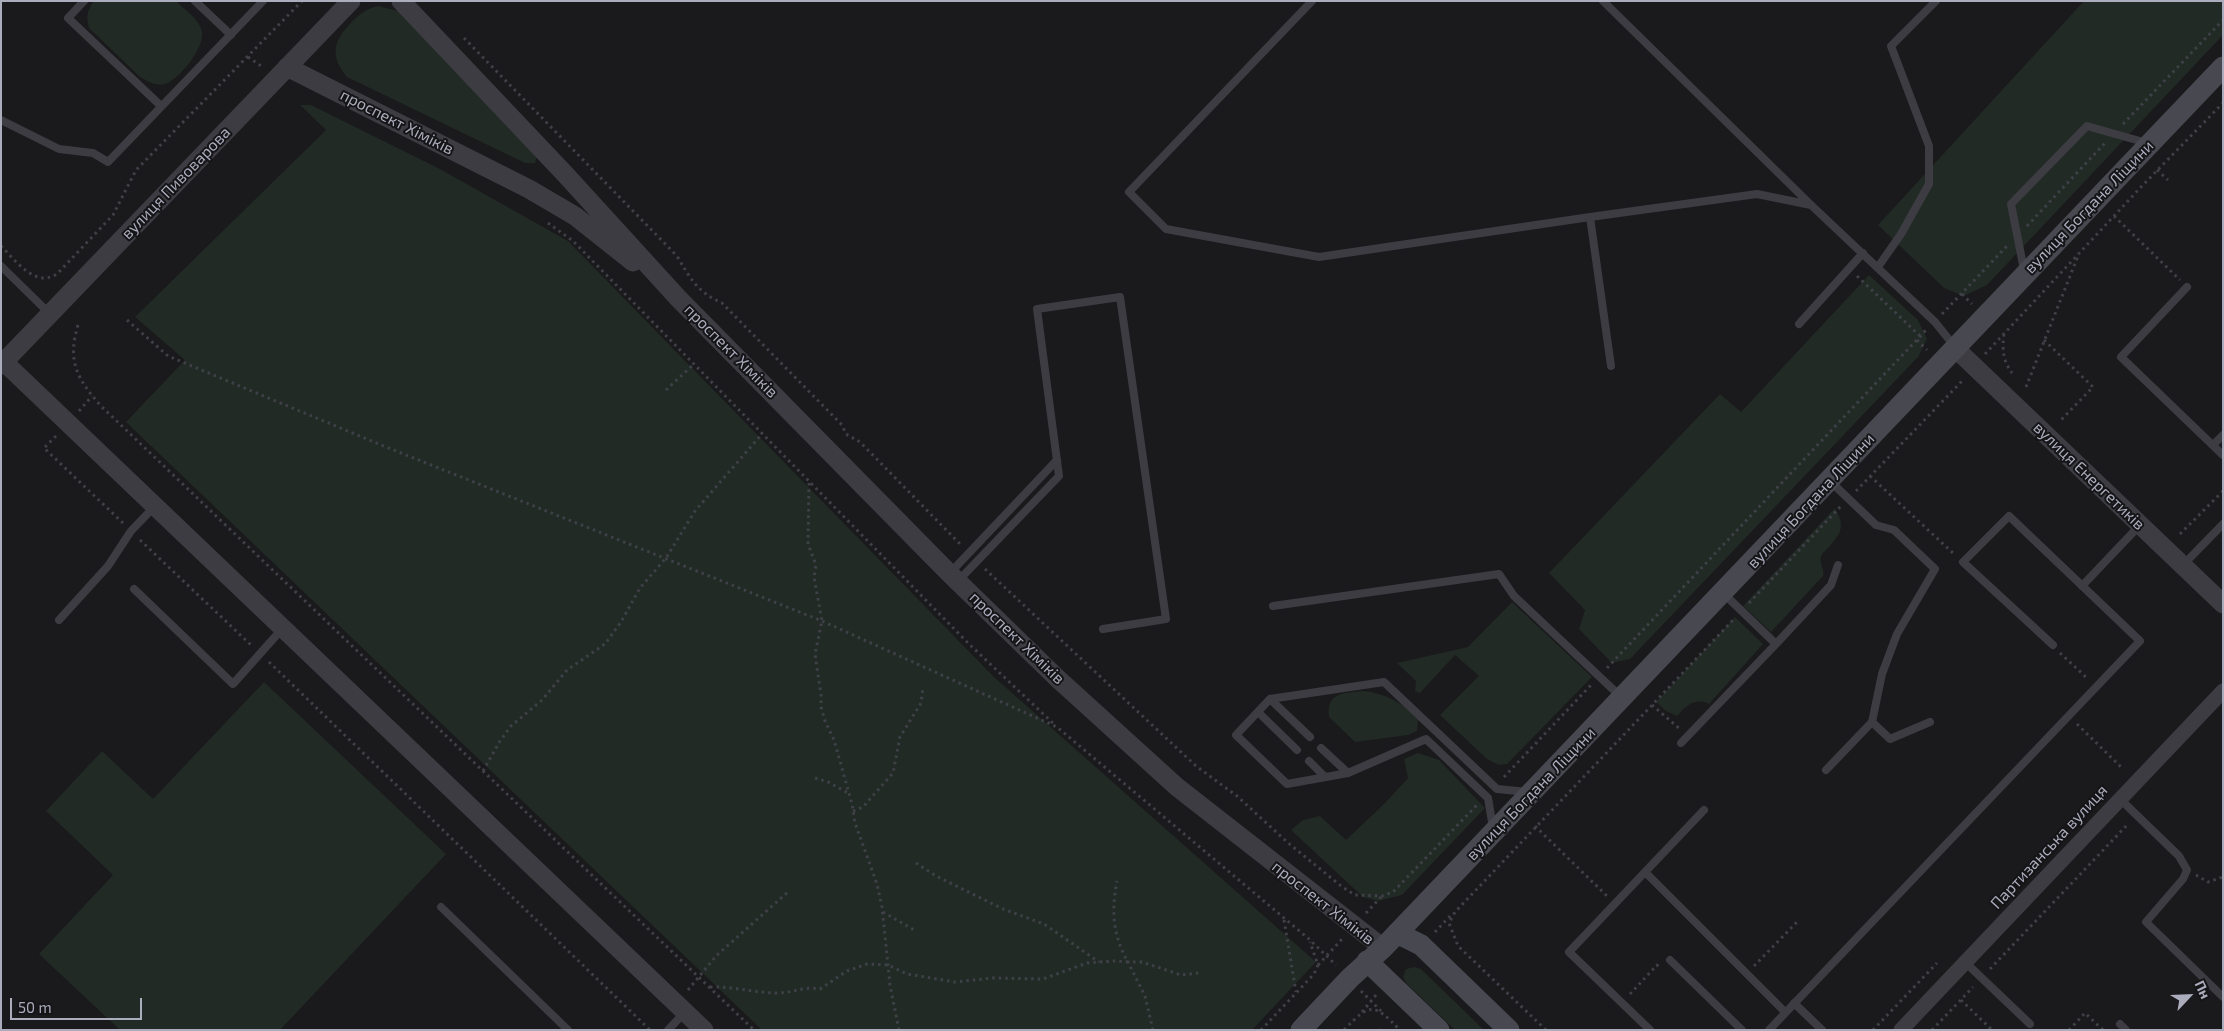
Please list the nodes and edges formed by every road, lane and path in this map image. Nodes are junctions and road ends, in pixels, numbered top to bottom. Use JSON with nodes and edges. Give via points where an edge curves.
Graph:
{"nodes":[{"id":1,"x":84,"y":1,"type":"edge"},
{"id":2,"x":196,"y":1,"type":"edge"},
{"id":3,"x":263,"y":1,"type":"edge"},
{"id":4,"x":302,"y":1,"type":"edge"},
{"id":5,"x":351,"y":1,"type":"edge"},
{"id":6,"x":401,"y":1,"type":"edge"},
{"id":7,"x":1312,"y":1,"type":"edge"},
{"id":8,"x":1603,"y":1,"type":"edge"},
{"id":9,"x":1936,"y":1,"type":"edge"},
{"id":10,"x":2223,"y":20,"type":"edge"},
{"id":11,"x":231,"y":35,"type":"junction"},
{"id":12,"x":462,"y":36,"type":"dead end"},
{"id":13,"x":248,"y":57,"type":"junction"},
{"id":14,"x":2223,"y":67,"type":"edge"},
{"id":15,"x":282,"y":72,"type":"junction"},
{"id":16,"x":2223,"y":103,"type":"edge"},
{"id":17,"x":162,"y":106,"type":"junction"},
{"id":18,"x":1,"y":120,"type":"edge"},
{"id":19,"x":2114,"y":134,"type":"junction"},
{"id":20,"x":2149,"y":144,"type":"junction"},
{"id":21,"x":2157,"y":170,"type":"junction"},
{"id":22,"x":2168,"y":180,"type":"dead end"},
{"id":23,"x":1811,"y":205,"type":"junction"},
{"id":24,"x":2114,"y":216,"type":"junction"},
{"id":25,"x":1590,"y":217,"type":"junction"},
{"id":26,"x":545,"y":220,"type":"dead end"},
{"id":27,"x":2017,"y":236,"type":"junction"},
{"id":28,"x":1,"y":246,"type":"edge"},
{"id":29,"x":1863,"y":253,"type":"junction"},
{"id":30,"x":2079,"y":253,"type":"junction"},
{"id":31,"x":1,"y":266,"type":"edge"},
{"id":32,"x":1878,"y":268,"type":"junction"},
{"id":33,"x":1854,"y":274,"type":"dead end"},
{"id":34,"x":2025,"y":275,"type":"junction"},
{"id":35,"x":2187,"y":287,"type":"joint"},
{"id":36,"x":678,"y":298,"type":"junction"},
{"id":37,"x":50,"y":314,"type":"junction"},
{"id":38,"x":128,"y":320,"type":"dead end"},
{"id":39,"x":1935,"y":322,"type":"junction"},
{"id":40,"x":1799,"y":324,"type":"dead end"},
{"id":41,"x":78,"y":325,"type":"dead end"},
{"id":42,"x":1920,"y":336,"type":"junction"},
{"id":43,"x":2044,"y":340,"type":"junction"},
{"id":44,"x":1956,"y":348,"type":"junction"},
{"id":45,"x":2,"y":362,"type":"edge"},
{"id":46,"x":694,"y":364,"type":"junction"},
{"id":47,"x":1611,"y":366,"type":"dead end"},
{"id":48,"x":2012,"y":373,"type":"dead end"},
{"id":49,"x":1960,"y":382,"type":"dead end"},
{"id":50,"x":2026,"y":387,"type":"dead end"},
{"id":51,"x":666,"y":390,"type":"dead end"},
{"id":52,"x":2061,"y":420,"type":"dead end"},
{"id":53,"x":762,"y":434,"type":"junction"},
{"id":54,"x":2223,"y":435,"type":"edge"},
{"id":55,"x":2213,"y":445,"type":"junction"},
{"id":56,"x":2223,"y":455,"type":"edge"},
{"id":57,"x":1057,"y":460,"type":"junction"},
{"id":58,"x":62,"y":466,"type":"dead end"},
{"id":59,"x":1870,"y":476,"type":"junction"},
{"id":60,"x":1830,"y":481,"type":"junction"},
{"id":61,"x":809,"y":483,"type":"junction"},
{"id":62,"x":2223,"y":491,"type":"edge"},
{"id":63,"x":1848,"y":499,"type":"junction"},
{"id":64,"x":155,"y":506,"type":"junction"},
{"id":65,"x":2223,"y":524,"type":"edge"},
{"id":66,"x":2140,"y":525,"type":"junction"},
{"id":67,"x":131,"y":531,"type":"junction"},
{"id":68,"x":2180,"y":534,"type":"dead end"},
{"id":69,"x":969,"y":553,"type":"junction"},
{"id":70,"x":666,"y":558,"type":"junction"},
{"id":71,"x":977,"y":561,"type":"junction"},
{"id":72,"x":1963,"y":562,"type":"junction"},
{"id":73,"x":1838,"y":566,"type":"dead end"},
{"id":74,"x":2183,"y":566,"type":"junction"},
{"id":75,"x":954,"y":577,"type":"junction"},
{"id":76,"x":2082,"y":586,"type":"junction"},
{"id":77,"x":134,"y":589,"type":"dead end"},
{"id":78,"x":1723,"y":593,"type":"junction"},
{"id":79,"x":2223,"y":604,"type":"edge"},
{"id":80,"x":1273,"y":606,"type":"dead end"},
{"id":81,"x":1742,"y":611,"type":"junction"},
{"id":82,"x":59,"y":620,"type":"dead end"},
{"id":83,"x":822,"y":621,"type":"junction"},
{"id":84,"x":283,"y":628,"type":"junction"},
{"id":85,"x":1103,"y":629,"type":"dead end"},
{"id":86,"x":1776,"y":644,"type":"junction"},
{"id":87,"x":2052,"y":645,"type":"joint"},
{"id":88,"x":260,"y":654,"type":"junction"},
{"id":89,"x":1600,"y":676,"type":"junction"},
{"id":90,"x":923,"y":687,"type":"dead end"},
{"id":91,"x":2097,"y":688,"type":"junction"},
{"id":92,"x":2223,"y":691,"type":"edge"},
{"id":93,"x":1270,"y":699,"type":"junction"},
{"id":94,"x":1622,"y":699,"type":"junction"},
{"id":95,"x":1652,"y":705,"type":"junction"},
{"id":96,"x":1258,"y":712,"type":"junction"},
{"id":97,"x":2069,"y":717,"type":"junction"},
{"id":98,"x":1872,"y":722,"type":"junction"},
{"id":99,"x":1930,"y":722,"type":"dead end"},
{"id":100,"x":1057,"y":727,"type":"junction"},
{"id":101,"x":1687,"y":736,"type":"junction"},
{"id":102,"x":1310,"y":737,"type":"dead end"},
{"id":103,"x":1681,"y":743,"type":"dead end"},
{"id":104,"x":1321,"y":748,"type":"dead end"},
{"id":105,"x":1297,"y":750,"type":"dead end"},
{"id":106,"x":1309,"y":761,"type":"dead end"},
{"id":107,"x":2123,"y":769,"type":"dead end"},
{"id":108,"x":1826,"y":770,"type":"dead end"},
{"id":109,"x":483,"y":772,"type":"junction"},
{"id":110,"x":1348,"y":773,"type":"junction"},
{"id":111,"x":1325,"y":777,"type":"junction"},
{"id":112,"x":815,"y":778,"type":"dead end"},
{"id":113,"x":1494,"y":788,"type":"junction"},
{"id":114,"x":1533,"y":792,"type":"junction"},
{"id":115,"x":848,"y":793,"type":"junction"},
{"id":116,"x":1486,"y":796,"type":"junction"},
{"id":117,"x":2119,"y":798,"type":"junction"},
{"id":118,"x":1704,"y":810,"type":"dead end"},
{"id":119,"x":853,"y":811,"type":"junction"},
{"id":120,"x":2128,"y":824,"type":"dead end"},
{"id":121,"x":1535,"y":826,"type":"junction"},
{"id":122,"x":1494,"y":832,"type":"junction"},
{"id":123,"x":916,"y":863,"type":"dead end"},
{"id":124,"x":2187,"y":870,"type":"junction"},
{"id":125,"x":1645,"y":872,"type":"junction"},
{"id":126,"x":2222,"y":878,"type":"edge"},
{"id":127,"x":1118,"y":881,"type":"dead end"},
{"id":128,"x":789,"y":891,"type":"dead end"},
{"id":129,"x":1615,"y":903,"type":"junction"},
{"id":130,"x":441,"y":906,"type":"dead end"},
{"id":131,"x":883,"y":912,"type":"junction"},
{"id":132,"x":1284,"y":919,"type":"junction"},
{"id":133,"x":1797,"y":922,"type":"dead end"},
{"id":134,"x":914,"y":930,"type":"dead end"},
{"id":135,"x":1382,"y":948,"type":"junction"},
{"id":136,"x":1670,"y":960,"type":"joint"},
{"id":137,"x":1100,"y":962,"type":"junction"},
{"id":138,"x":1128,"y":962,"type":"junction"},
{"id":139,"x":1965,"y":962,"type":"junction"},
{"id":140,"x":1937,"y":963,"type":"dead end"},
{"id":141,"x":888,"y":965,"type":"junction"},
{"id":142,"x":1199,"y":973,"type":"dead end"},
{"id":143,"x":1746,"y":974,"type":"junction"},
{"id":144,"x":699,"y":978,"type":"junction"},
{"id":145,"x":1982,"y":978,"type":"junction"},
{"id":146,"x":709,"y":987,"type":"junction"},
{"id":147,"x":1296,"y":993,"type":"junction"},
{"id":148,"x":2223,"y":997,"type":"edge"},
{"id":149,"x":1961,"y":1000,"type":"junction"},
{"id":150,"x":1621,"y":1002,"type":"junction"},
{"id":151,"x":1794,"y":1003,"type":"junction"},
{"id":152,"x":685,"y":1012,"type":"junction"},
{"id":153,"x":1785,"y":1012,"type":"junction"},
{"id":154,"x":2030,"y":1024,"type":"dead end"},
{"id":155,"x":568,"y":1030,"type":"edge"},
{"id":156,"x":650,"y":1030,"type":"edge"},
{"id":157,"x":668,"y":1030,"type":"edge"},
{"id":158,"x":704,"y":1030,"type":"edge"},
{"id":159,"x":754,"y":1030,"type":"edge"},
{"id":160,"x":899,"y":1030,"type":"edge"},
{"id":161,"x":1153,"y":1030,"type":"edge"},
{"id":162,"x":1260,"y":1030,"type":"edge"},
{"id":163,"x":1301,"y":1030,"type":"edge"},
{"id":164,"x":1344,"y":1030,"type":"edge"},
{"id":165,"x":1400,"y":1030,"type":"edge"},
{"id":166,"x":1439,"y":1030,"type":"edge"},
{"id":167,"x":1509,"y":1030,"type":"edge"},
{"id":168,"x":1546,"y":1030,"type":"edge"},
{"id":169,"x":1650,"y":1030,"type":"edge"},
{"id":170,"x":1742,"y":1030,"type":"edge"},
{"id":171,"x":1769,"y":1030,"type":"edge"},
{"id":172,"x":1822,"y":1030,"type":"edge"},
{"id":173,"x":1873,"y":1030,"type":"edge"},
{"id":174,"x":1902,"y":1030,"type":"edge"},
{"id":175,"x":1932,"y":1030,"type":"edge"},
{"id":176,"x":1992,"y":1030,"type":"edge"},
{"id":177,"x":2069,"y":1030,"type":"edge"},
{"id":178,"x":2103,"y":1030,"type":"edge"}],
"edges":[{"from":1,"to":17,"type":"lane","via":[[68,18]]},
{"from":2,"to":11,"type":"lane"},
{"from":3,"to":11,"type":"lane"},
{"from":4,"to":13,"type":"path"},
{"from":5,"to":15,"type":"street","name":"вулиця Пивоварова"},
{"from":6,"to":36,"type":"street","name":"проспект Хіміків"},
{"from":7,"to":25,"type":"lane","via":[[1129,192],[1166,229],[1319,257]]},
{"from":8,"to":23,"type":"lane"},
{"from":9,"to":32,"type":"lane","via":[[1891,46],[1930,146],[1929,184],[1902,234]]},
{"from":10,"to":19,"type":"path"},
{"from":11,"to":17,"type":"lane"},
{"from":12,"to":69,"type":"path","via":[[677,256],[688,277],[707,296],[722,303],[842,425],[846,434],[860,442]]},
{"from":13,"to":15,"type":"path"},
{"from":13,"to":28,"type":"path","via":[[136,170],[113,215],[57,274],[50,279],[33,276]]},
{"from":14,"to":20,"type":"main road","name":"вулиця Богдана Ліщини"},
{"from":15,"to":36,"type":"street","name":"проспект Хіміків","via":[[537,193],[574,216]]},
{"from":15,"to":37,"type":"street","name":"вулиця Пивоварова"},
{"from":16,"to":21,"type":"path"},
{"from":17,"to":18,"type":"lane","via":[[108,162],[93,153],[60,150]]},
{"from":19,"to":20,"type":"lane"},
{"from":19,"to":27,"type":"path"},
{"from":19,"to":27,"type":"lane","via":[[2087,126],[2011,204]]},
{"from":20,"to":34,"type":"main road","name":"вулиця Богдана Ліщини"},
{"from":21,"to":22,"type":"path"},
{"from":21,"to":24,"type":"path"},
{"from":23,"to":25,"type":"lane","via":[[1757,194]]},
{"from":23,"to":29,"type":"lane"},
{"from":24,"to":30,"type":"path"},
{"from":24,"to":35,"type":"path"},
{"from":25,"to":47,"type":"lane"},
{"from":26,"to":46,"type":"path","via":[[573,241]]},
{"from":27,"to":34,"type":"lane"},
{"from":27,"to":39,"type":"path"},
{"from":29,"to":32,"type":"lane"},
{"from":29,"to":40,"type":"lane"},
{"from":30,"to":43,"type":"path"},
{"from":30,"to":48,"type":"path","via":[[2004,334],[2003,352]]},
{"from":31,"to":37,"type":"lane"},
{"from":32,"to":39,"type":"lane"},
{"from":33,"to":42,"type":"path"},
{"from":34,"to":44,"type":"main road","name":"вулиця Богдана Ліщини"},
{"from":35,"to":55,"type":"lane","via":[[2121,356]]},
{"from":36,"to":75,"type":"street","name":"проспект Хіміків"},
{"from":37,"to":45,"type":"street","name":"вулиця Пивоварова"},
{"from":38,"to":70,"type":"path","via":[[168,356]]},
{"from":39,"to":42,"type":"path"},
{"from":39,"to":44,"type":"lane"},
{"from":41,"to":109,"type":"path","via":[[73,345],[74,364],[84,387]]},
{"from":42,"to":89,"type":"path"},
{"from":43,"to":50,"type":"path"},
{"from":43,"to":52,"type":"path","via":[[2093,387]]},
{"from":44,"to":60,"type":"main road","name":"вулиця Богдана Ліщини"},
{"from":44,"to":66,"type":"street","name":"вулиця Енергетиків"},
{"from":45,"to":64,"type":"street"},
{"from":46,"to":51,"type":"path"},
{"from":46,"to":53,"type":"path"},
{"from":49,"to":59,"type":"path"},
{"from":53,"to":61,"type":"path"},
{"from":53,"to":70,"type":"path","via":[[695,511]]},
{"from":54,"to":55,"type":"lane"},
{"from":55,"to":56,"type":"lane"},
{"from":57,"to":69,"type":"lane"},
{"from":57,"to":71,"type":"lane","via":[[1059,476]]},
{"from":57,"to":85,"type":"lane","via":[[1037,309],[1120,296],[1166,619]]},
{"from":58,"to":67,"type":"path"},
{"from":59,"to":63,"type":"path"},
{"from":59,"to":72,"type":"path"},
{"from":60,"to":63,"type":"lane"},
{"from":60,"to":78,"type":"main road","name":"вулиця Богдана Ліщини"},
{"from":61,"to":83,"type":"path","via":[[808,544],[816,565],[814,577]]},
{"from":61,"to":100,"type":"path","via":[[969,644]]},
{"from":62,"to":68,"type":"path"},
{"from":63,"to":81,"type":"path"},
{"from":63,"to":98,"type":"lane","via":[[1876,525],[1894,530],[1935,569],[1897,634],[1882,674]]},
{"from":64,"to":67,"type":"lane"},
{"from":64,"to":84,"type":"street"},
{"from":65,"to":74,"type":"lane"},
{"from":66,"to":74,"type":"street","name":"вулиця Енергетиків"},
{"from":66,"to":76,"type":"lane"},
{"from":67,"to":82,"type":"lane","via":[[108,566]]},
{"from":67,"to":88,"type":"path"},
{"from":69,"to":75,"type":"lane"},
{"from":70,"to":83,"type":"path"},
{"from":70,"to":109,"type":"path","via":[[640,588],[606,644],[567,670],[542,700],[516,722],[500,741]]},
{"from":71,"to":75,"type":"lane"},
{"from":71,"to":116,"type":"path","via":[[1196,766],[1237,796],[1287,842],[1355,895],[1382,896],[1393,892]]},
{"from":72,"to":76,"type":"lane","via":[[2009,516]]},
{"from":72,"to":87,"type":"lane"},
{"from":73,"to":86,"type":"lane","via":[[1831,585]]},
{"from":74,"to":79,"type":"street","name":"вулиця Енергетиків"},
{"from":75,"to":135,"type":"street","name":"проспект Хіміків","via":[[1057,678],[1177,787]]},
{"from":76,"to":91,"type":"lane","via":[[2140,641]]},
{"from":77,"to":88,"type":"lane","via":[[233,684]]},
{"from":78,"to":81,"type":"lane"},
{"from":78,"to":94,"type":"main road","name":"вулиця Богдана Ліщини"},
{"from":80,"to":89,"type":"lane","via":[[1499,574],[1514,596]]},
{"from":81,"to":86,"type":"lane"},
{"from":81,"to":95,"type":"path"},
{"from":83,"to":100,"type":"path"},
{"from":83,"to":115,"type":"path","via":[[815,654],[821,707],[834,740]]},
{"from":84,"to":88,"type":"lane"},
{"from":84,"to":152,"type":"street"},
{"from":86,"to":101,"type":"lane"},
{"from":87,"to":91,"type":"path"},
{"from":88,"to":156,"type":"path"},
{"from":89,"to":94,"type":"lane"},
{"from":89,"to":113,"type":"path"},
{"from":90,"to":119,"type":"path","via":[[920,703],[900,737],[893,772],[863,807]]},
{"from":91,"to":97,"type":"lane"},
{"from":92,"to":117,"type":"street","name":"Партизанська вулиця"},
{"from":93,"to":96,"type":"lane"},
{"from":93,"to":102,"type":"lane"},
{"from":93,"to":113,"type":"lane","via":[[1384,682]]},
{"from":94,"to":114,"type":"main road","name":"вулиця Богдана Ліщини"},
{"from":95,"to":101,"type":"path"},
{"from":95,"to":121,"type":"path"},
{"from":96,"to":105,"type":"lane"},
{"from":96,"to":111,"type":"lane","via":[[1236,735],[1287,784]]},
{"from":97,"to":107,"type":"path"},
{"from":97,"to":151,"type":"lane"},
{"from":98,"to":99,"type":"lane","via":[[1890,739]]},
{"from":98,"to":108,"type":"lane"},
{"from":100,"to":132,"type":"path"},
{"from":101,"to":103,"type":"lane"},
{"from":104,"to":110,"type":"lane"},
{"from":106,"to":111,"type":"lane"},
{"from":109,"to":144,"type":"path"},
{"from":110,"to":111,"type":"lane"},
{"from":110,"to":116,"type":"lane","via":[[1426,738]]},
{"from":112,"to":115,"type":"path"},
{"from":113,"to":114,"type":"lane"},
{"from":114,"to":122,"type":"main road","name":"вулиця Богдана Ліщини"},
{"from":115,"to":119,"type":"path"},
{"from":116,"to":122,"type":"lane"},
{"from":117,"to":124,"type":"lane","via":[[2179,856]]},
{"from":117,"to":139,"type":"street","name":"Партизанська вулиця"},
{"from":118,"to":125,"type":"lane"},
{"from":119,"to":131,"type":"path"},
{"from":120,"to":145,"type":"path"},
{"from":121,"to":129,"type":"path"},
{"from":121,"to":168,"type":"path","via":[[1455,912],[1449,923],[1458,946]]},
{"from":122,"to":135,"type":"main road","name":"вулиця Богдана Ліщини"},
{"from":123,"to":137,"type":"path","via":[[1003,909],[1044,924]]},
{"from":124,"to":126,"type":"path","via":[[2208,882]]},
{"from":124,"to":148,"type":"lane","via":[[2184,879],[2146,922]]},
{"from":125,"to":129,"type":"lane"},
{"from":125,"to":143,"type":"lane"},
{"from":127,"to":138,"type":"path","via":[[1114,924],[1119,946]]},
{"from":128,"to":144,"type":"path","via":[[716,956]]},
{"from":129,"to":150,"type":"lane","via":[[1568,952]]},
{"from":130,"to":155,"type":"lane"},
{"from":131,"to":134,"type":"path"},
{"from":131,"to":141,"type":"path"},
{"from":132,"to":147,"type":"path"},
{"from":132,"to":147,"type":"path","via":[[1309,939],[1318,965]]},
{"from":133,"to":143,"type":"path"},
{"from":135,"to":163,"type":"main road","name":"вулиця Богдана Ліщини"},
{"from":135,"to":166,"type":"main road","name":"проспект Хіміків"},
{"from":135,"to":167,"type":"main road","name":"проспект Хіміків","via":[[1421,945]]},
{"from":136,"to":150,"type":"path","via":[[1662,970],[1656,965]]},
{"from":136,"to":170,"type":"lane"},
{"from":137,"to":138,"type":"path"},
{"from":137,"to":141,"type":"path","via":[[1043,979],[993,978],[955,982],[907,974]]},
{"from":138,"to":142,"type":"path","via":[[1142,962],[1181,975]]},
{"from":138,"to":161,"type":"path","via":[[1145,996]]},
{"from":139,"to":145,"type":"lane"},
{"from":139,"to":174,"type":"street","name":"Партизанська вулиця"},
{"from":140,"to":173,"type":"path"},
{"from":141,"to":146,"type":"path","via":[[867,964],[847,971],[820,989],[808,987],[776,993]]},
{"from":141,"to":160,"type":"path"},
{"from":143,"to":153,"type":"lane"},
{"from":144,"to":146,"type":"path"},
{"from":145,"to":149,"type":"path"},
{"from":145,"to":154,"type":"lane"},
{"from":146,"to":159,"type":"path"},
{"from":147,"to":162,"type":"path"},
{"from":149,"to":175,"type":"path"},
{"from":149,"to":176,"type":"path"},
{"from":150,"to":169,"type":"lane"},
{"from":151,"to":153,"type":"lane"},
{"from":151,"to":172,"type":"lane"},
{"from":152,"to":157,"type":"lane"},
{"from":152,"to":158,"type":"street"},
{"from":153,"to":171,"type":"lane"},
{"from":164,"to":165,"type":"path","via":[[1362,1012],[1371,1008],[1381,1011]]},
{"from":177,"to":178,"type":"path","via":[[2085,1013]]}]}
